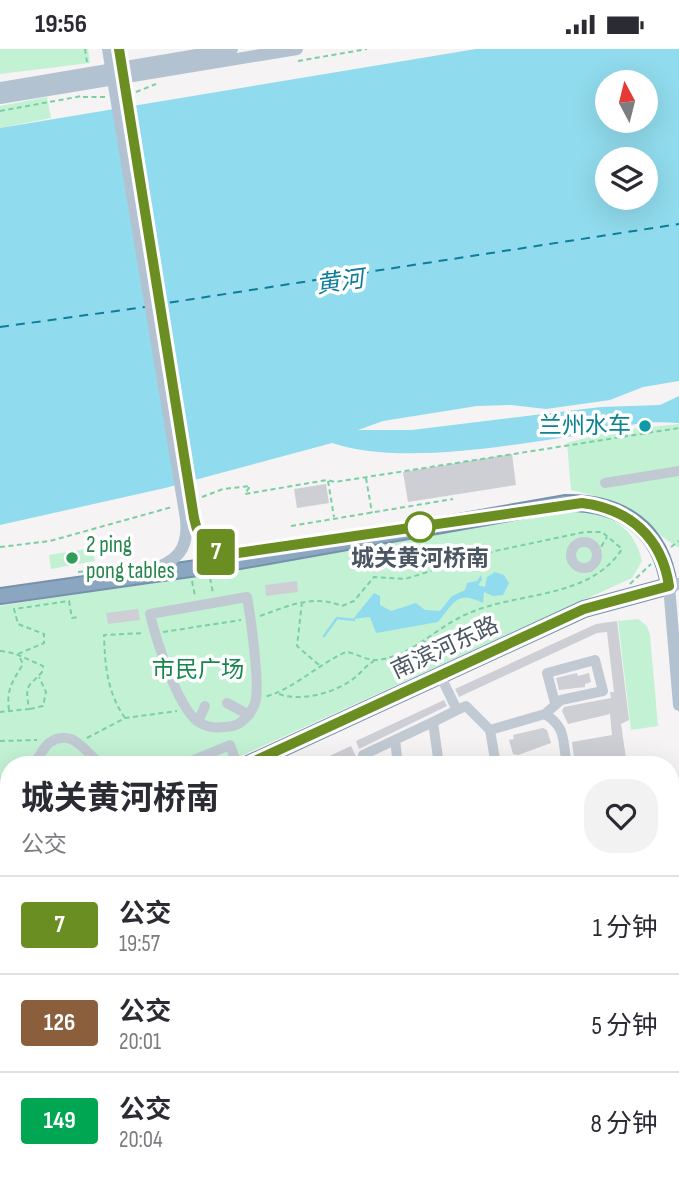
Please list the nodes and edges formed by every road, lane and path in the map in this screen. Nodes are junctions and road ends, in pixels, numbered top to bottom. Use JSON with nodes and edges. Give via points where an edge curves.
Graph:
{"nodes":[{"id":1,"x":85,"y":49,"type":"edge"},
{"id":2,"x":108,"y":49,"type":"edge"},
{"id":3,"x":119,"y":49,"type":"edge"},
{"id":4,"x":232,"y":49,"type":"edge"},
{"id":5,"x":265,"y":49,"type":"edge"},
{"id":6,"x":297,"y":49,"type":"edge"},
{"id":7,"x":247,"y":57,"type":"junction"},
{"id":8,"x":88,"y":73,"type":"junction"},
{"id":9,"x":117,"y":74,"type":"junction"},
{"id":10,"x":161,"y":82,"type":"dead end"},
{"id":11,"x":0,"y":88,"type":"edge"},
{"id":12,"x":121,"y":96,"type":"junction"},
{"id":13,"x":75,"y":97,"type":"dead end"},
{"id":14,"x":0,"y":98,"type":"edge"},
{"id":15,"x":679,"y":428,"type":"edge"},
{"id":16,"x":679,"y":471,"type":"edge"},
{"id":17,"x":366,"y":477,"type":"junction"},
{"id":18,"x":327,"y":480,"type":"junction"},
{"id":19,"x":606,"y":483,"type":"dead end"},
{"id":20,"x":453,"y":499,"type":"dead end"},
{"id":21,"x":192,"y":501,"type":"dead end"},
{"id":22,"x":174,"y":506,"type":"dead end"},
{"id":23,"x":372,"y":513,"type":"junction"},
{"id":24,"x":190,"y":519,"type":"junction"},
{"id":25,"x":334,"y":519,"type":"junction"},
{"id":26,"x":291,"y":526,"type":"dead end"},
{"id":27,"x":383,"y":534,"type":"junction"},
{"id":28,"x":608,"y":536,"type":"junction"},
{"id":29,"x":0,"y":547,"type":"edge"},
{"id":30,"x":597,"y":554,"type":"junction"},
{"id":31,"x":592,"y":571,"type":"junction"},
{"id":32,"x":209,"y":573,"type":"dead end"},
{"id":33,"x":192,"y":576,"type":"dead end"},
{"id":34,"x":113,"y":579,"type":"junction"},
{"id":35,"x":674,"y":585,"type":"edge"},
{"id":36,"x":0,"y":596,"type":"edge"},
{"id":37,"x":302,"y":601,"type":"junction"},
{"id":38,"x":215,"y":604,"type":"junction"},
{"id":39,"x":197,"y":607,"type":"junction"},
{"id":40,"x":79,"y":617,"type":"dead end"},
{"id":41,"x":251,"y":619,"type":"junction"},
{"id":42,"x":424,"y":641,"type":"junction"},
{"id":43,"x":0,"y":651,"type":"edge"},
{"id":44,"x":18,"y":654,"type":"junction"},
{"id":45,"x":20,"y":657,"type":"junction"},
{"id":46,"x":374,"y":660,"type":"junction"},
{"id":47,"x":319,"y":666,"type":"junction"},
{"id":48,"x":440,"y":675,"type":"junction"},
{"id":49,"x":39,"y":677,"type":"junction"},
{"id":50,"x":678,"y":682,"type":"edge"},
{"id":51,"x":278,"y":694,"type":"junction"},
{"id":52,"x":256,"y":699,"type":"junction"},
{"id":53,"x":227,"y":703,"type":"dead end"},
{"id":54,"x":555,"y":703,"type":"junction"},
{"id":55,"x":679,"y":705,"type":"edge"},
{"id":56,"x":205,"y":706,"type":"dead end"},
{"id":57,"x":29,"y":709,"type":"junction"},
{"id":58,"x":187,"y":710,"type":"junction"},
{"id":59,"x":457,"y":710,"type":"junction"},
{"id":60,"x":9,"y":711,"type":"junction"},
{"id":61,"x":0,"y":712,"type":"edge"},
{"id":62,"x":545,"y":714,"type":"junction"},
{"id":63,"x":249,"y":715,"type":"junction"},
{"id":64,"x":198,"y":722,"type":"junction"},
{"id":65,"x":433,"y":722,"type":"junction"},
{"id":66,"x":490,"y":730,"type":"junction"},
{"id":67,"x":395,"y":740,"type":"junction"},
{"id":68,"x":0,"y":741,"type":"edge"},
{"id":69,"x":82,"y":744,"type":"junction"},
{"id":70,"x":47,"y":745,"type":"junction"},
{"id":71,"x":363,"y":755,"type":"dead end"},
{"id":72,"x":41,"y":756,"type":"edge"},
{"id":73,"x":93,"y":756,"type":"edge"},
{"id":74,"x":202,"y":756,"type":"edge"},
{"id":75,"x":234,"y":756,"type":"edge"},
{"id":76,"x":265,"y":756,"type":"edge"},
{"id":77,"x":397,"y":756,"type":"edge"},
{"id":78,"x":438,"y":756,"type":"edge"},
{"id":79,"x":494,"y":756,"type":"edge"},
{"id":80,"x":566,"y":756,"type":"edge"}],
"edges":[{"from":1,"to":8,"type":"path"},
{"from":2,"to":12,"type":"main road","bridge":true},
{"from":3,"to":12,"type":"main road","bridge":true},
{"from":4,"to":9,"type":"main road"},
{"from":5,"to":7,"type":"main road"},
{"from":6,"to":7,"type":"main road"},
{"from":7,"to":9,"type":"main road"},
{"from":8,"to":9,"type":"main road"},
{"from":8,"to":11,"type":"main road"},
{"from":9,"to":14,"type":"main road"},
{"from":10,"to":12,"type":"path"},
{"from":12,"to":13,"type":"path"},
{"from":12,"to":24,"type":"main road","bridge":true},
{"from":15,"to":17,"type":"path"},
{"from":16,"to":19,"type":"street"},
{"from":17,"to":18,"type":"path"},
{"from":17,"to":23,"type":"path"},
{"from":18,"to":21,"type":"path","via":[[245,494],[250,487],[222,489]]},
{"from":18,"to":25,"type":"path"},
{"from":20,"to":23,"type":"path"},
{"from":22,"to":29,"type":"path","via":[[50,541]]},
{"from":23,"to":25,"type":"path"},
{"from":24,"to":27,"type":"main road","via":[[205,546],[231,554]]},
{"from":24,"to":34,"type":"main road","via":[[186,542],[176,559],[150,571]]},
{"from":25,"to":26,"type":"path"},
{"from":27,"to":34,"type":"highway"},
{"from":27,"to":35,"type":"highway","via":[[565,503],[597,505],[623,515],[647,533],[662,554]]},
{"from":28,"to":30,"type":"path"},
{"from":28,"to":31,"type":"path","via":[[622,549],[613,563]]},
{"from":28,"to":37,"type":"path","via":[[585,532],[495,551],[405,579],[374,577],[354,601],[342,606],[328,600]]},
{"from":30,"to":31,"type":"street"},
{"from":30,"to":31,"type":"street","via":[[593,545],[583,541],[571,551],[575,565]]},
{"from":31,"to":42,"type":"path","via":[[546,595],[467,614]]},
{"from":32,"to":38,"type":"path"},
{"from":33,"to":39,"type":"path"},
{"from":34,"to":36,"type":"highway"},
{"from":35,"to":48,"type":"highway","name":"南滨河东路","via":[[584,609]]},
{"from":35,"to":50,"type":"main road"},
{"from":37,"to":41,"type":"path"},
{"from":37,"to":47,"type":"path","via":[[297,646]]},
{"from":38,"to":39,"type":"street"},
{"from":38,"to":41,"type":"street","via":[[247,597]]},
{"from":39,"to":58,"type":"street","via":[[150,614]]},
{"from":40,"to":44,"type":"path","via":[[72,618],[69,601],[14,609],[18,624],[44,633],[44,643]]},
{"from":41,"to":52,"type":"street"},
{"from":42,"to":46,"type":"path"},
{"from":42,"to":48,"type":"path"},
{"from":43,"to":44,"type":"path"},
{"from":44,"to":45,"type":"path"},
{"from":45,"to":49,"type":"path","via":[[43,666]]},
{"from":45,"to":60,"type":"path","via":[[23,664],[10,681]]},
{"from":46,"to":47,"type":"path","via":[[346,652]]},
{"from":46,"to":51,"type":"path","via":[[353,679],[334,688],[305,698]]},
{"from":47,"to":51,"type":"path"},
{"from":48,"to":59,"type":"street"},
{"from":48,"to":76,"type":"highway","name":"南滨河东路"},
{"from":49,"to":57,"type":"path","via":[[26,691]]},
{"from":49,"to":57,"type":"path","via":[[46,692],[43,706]]},
{"from":50,"to":55,"type":"main road"},
{"from":51,"to":52,"type":"path"},
{"from":52,"to":63,"type":"street"},
{"from":53,"to":63,"type":"street"},
{"from":54,"to":54,"type":"street","via":[[547,673],[594,660],[603,691]]},
{"from":54,"to":62,"type":"street"},
{"from":56,"to":64,"type":"street"},
{"from":57,"to":60,"type":"path"},
{"from":58,"to":64,"type":"street"},
{"from":58,"to":69,"type":"path","via":[[125,718],[88,736]]},
{"from":59,"to":65,"type":"street"},
{"from":59,"to":66,"type":"street","via":[[466,706]]},
{"from":60,"to":61,"type":"path"},
{"from":62,"to":66,"type":"street"},
{"from":62,"to":80,"type":"street","via":[[563,730]]},
{"from":63,"to":64,"type":"street","via":[[237,725],[213,728]]},
{"from":65,"to":67,"type":"street"},
{"from":65,"to":78,"type":"street"},
{"from":66,"to":79,"type":"street"},
{"from":67,"to":71,"type":"street"},
{"from":67,"to":77,"type":"street"},
{"from":68,"to":70,"type":"path","via":[[35,739]]},
{"from":69,"to":70,"type":"street","via":[[64,738]]},
{"from":69,"to":73,"type":"street"},
{"from":70,"to":72,"type":"street"},
{"from":74,"to":75,"type":"street","via":[[230,744]]}]}
